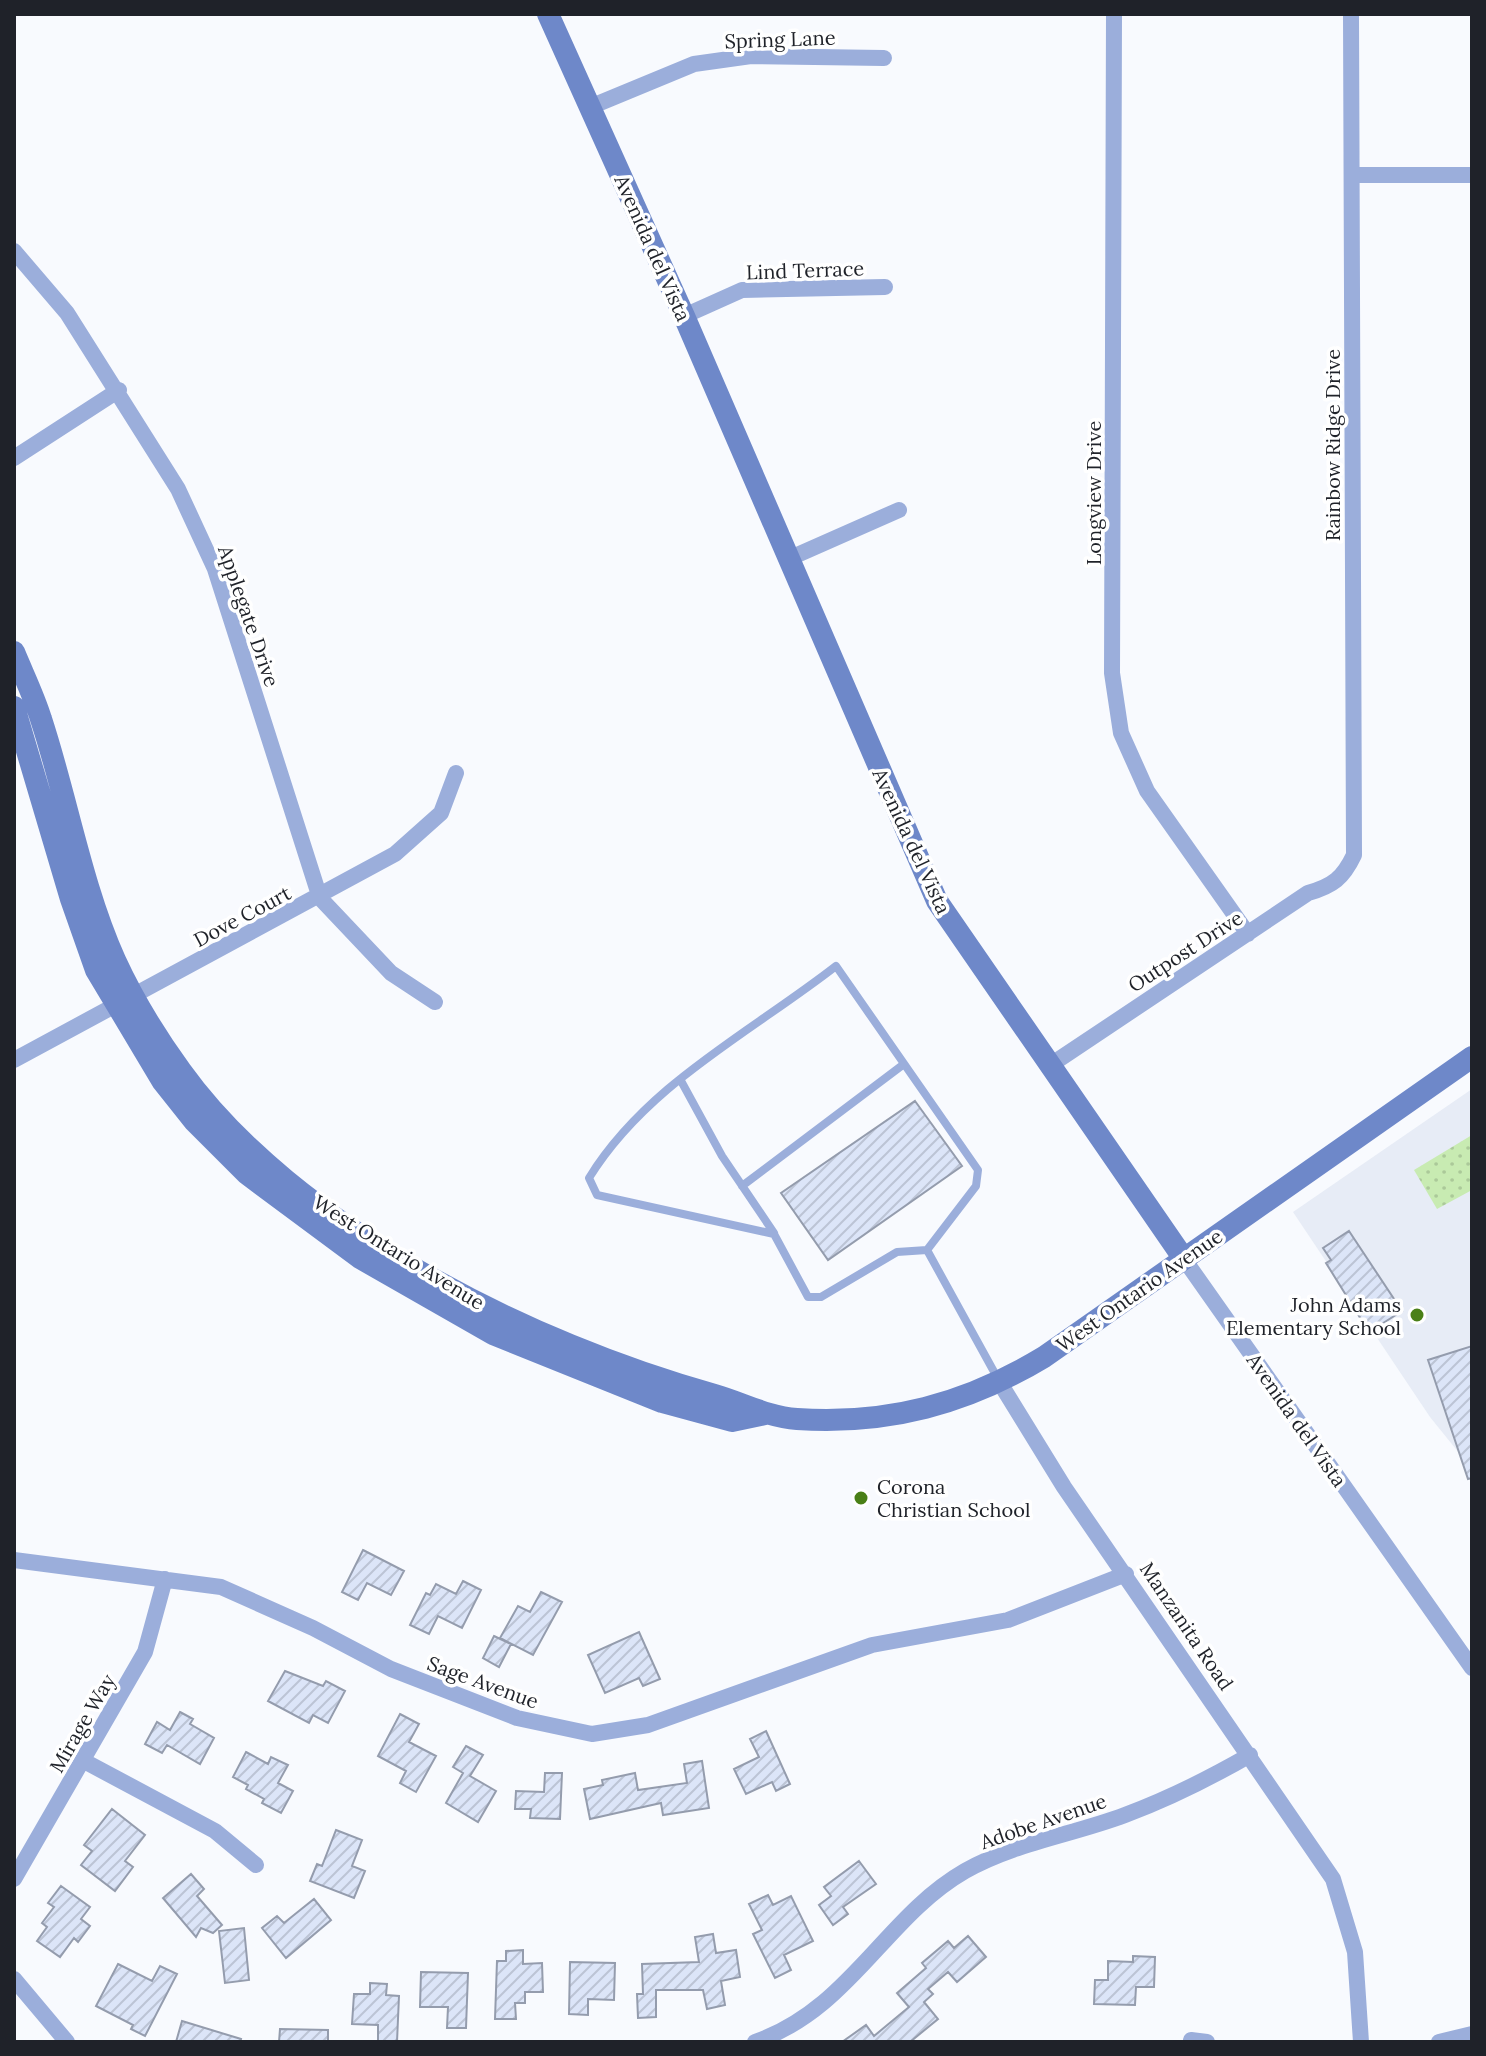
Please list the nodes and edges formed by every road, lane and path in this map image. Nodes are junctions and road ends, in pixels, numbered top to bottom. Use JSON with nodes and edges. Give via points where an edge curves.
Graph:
{"nodes":[{"id":1,"x":548,"y":14,"type":"edge"},
{"id":2,"x":1114,"y":14,"type":"edge"},
{"id":3,"x":1351,"y":14,"type":"edge"},
{"id":4,"x":884,"y":58,"type":"dead end"},
{"id":5,"x":590,"y":107,"type":"junction"},
{"id":6,"x":1352,"y":175,"type":"junction"},
{"id":7,"x":1472,"y":175,"type":"edge"},
{"id":8,"x":14,"y":251,"type":"edge"},
{"id":9,"x":885,"y":287,"type":"dead end"},
{"id":10,"x":684,"y":316,"type":"junction"},
{"id":11,"x":119,"y":390,"type":"junction"},
{"id":12,"x":14,"y":458,"type":"edge"},
{"id":13,"x":899,"y":510,"type":"dead end"},
{"id":14,"x":788,"y":559,"type":"junction"},
{"id":15,"x":14,"y":652,"type":"edge"},
{"id":16,"x":14,"y":707,"type":"edge"},
{"id":17,"x":456,"y":773,"type":"dead end"},
{"id":18,"x":1345,"y":874,"type":"joint"},
{"id":19,"x":320,"y":898,"type":"junction"},
{"id":20,"x":1248,"y":934,"type":"junction"},
{"id":21,"x":126,"y":1000,"type":"junction"},
{"id":22,"x":435,"y":1002,"type":"dead end"},
{"id":23,"x":1472,"y":1057,"type":"edge"},
{"id":24,"x":14,"y":1060,"type":"edge"},
{"id":25,"x":904,"y":1064,"type":"junction"},
{"id":26,"x":1049,"y":1066,"type":"junction"},
{"id":27,"x":680,"y":1079,"type":"junction"},
{"id":28,"x":742,"y":1186,"type":"junction"},
{"id":29,"x":774,"y":1234,"type":"junction"},
{"id":30,"x":927,"y":1250,"type":"junction"},
{"id":31,"x":1184,"y":1259,"type":"junction"},
{"id":32,"x":1000,"y":1383,"type":"junction"},
{"id":33,"x":14,"y":1560,"type":"edge"},
{"id":34,"x":1126,"y":1574,"type":"junction"},
{"id":35,"x":165,"y":1579,"type":"junction"},
{"id":36,"x":1472,"y":1668,"type":"edge"},
{"id":37,"x":1250,"y":1755,"type":"junction"},
{"id":38,"x":84,"y":1761,"type":"junction"},
{"id":39,"x":256,"y":1865,"type":"dead end"},
{"id":40,"x":14,"y":1879,"type":"edge"},
{"id":41,"x":14,"y":1979,"type":"edge"},
{"id":42,"x":1472,"y":2034,"type":"edge"},
{"id":43,"x":67,"y":2042,"type":"edge"},
{"id":44,"x":755,"y":2042,"type":"edge"},
{"id":45,"x":1361,"y":2042,"type":"edge"},
{"id":46,"x":1439,"y":2042,"type":"edge"}],
"edges":[{"from":1,"to":5,"type":"main road","name":"Avenida del Vista"},
{"from":2,"to":20,"type":"street","name":"Longview Drive","via":[[1112,673],[1121,733],[1147,791]]},
{"from":3,"to":6,"type":"street","name":"Rainbow Ridge Drive"},
{"from":4,"to":5,"type":"street","name":"Spring Lane","via":[[751,56],[694,64]]},
{"from":5,"to":10,"type":"main road","name":"Avenida del Vista"},
{"from":6,"to":7,"type":"street"},
{"from":6,"to":18,"type":"street","name":"Rainbow Ridge Drive","via":[[1354,855]]},
{"from":8,"to":11,"type":"street","name":"Applegate Drive","via":[[67,313]]},
{"from":9,"to":10,"type":"street","name":"Lind Terrace","via":[[742,290]]},
{"from":10,"to":14,"type":"main road","name":"Avenida del Vista"},
{"from":11,"to":12,"type":"street"},
{"from":11,"to":19,"type":"street","name":"Applegate Drive","via":[[178,489],[215,569]]},
{"from":13,"to":14,"type":"street"},
{"from":14,"to":26,"type":"main road","name":"Avenida del Vista","via":[[937,901]]},
{"from":15,"to":21,"type":"main road","name":"West Ontario Avenue","via":[[40,716]]},
{"from":16,"to":21,"type":"main road","name":"West Ontario Avenue","via":[[96,970]]},
{"from":17,"to":19,"type":"street","name":"Dove Court","via":[[441,813],[395,854]]},
{"from":18,"to":20,"type":"street","name":"Outpost Drive"},
{"from":19,"to":21,"type":"street","name":"Dove Court"},
{"from":19,"to":22,"type":"street","via":[[391,973]]},
{"from":20,"to":26,"type":"street","name":"Outpost Drive"},
{"from":21,"to":24,"type":"street","name":"Dove Court"},
{"from":21,"to":32,"type":"main road","name":"West Ontario Avenue","via":[[209,1108],[291,1183],[372,1241],[502,1316],[765,1414],[865,1419],[937,1405]]},
{"from":23,"to":31,"type":"main road","name":"West Ontario Avenue"},
{"from":25,"to":27,"type":"lane","via":[[836,966]]},
{"from":25,"to":28,"type":"lane"},
{"from":25,"to":30,"type":"lane","via":[[978,1170],[976,1186]]},
{"from":26,"to":31,"type":"main road","name":"Avenida del Vista"},
{"from":27,"to":28,"type":"lane"},
{"from":27,"to":29,"type":"lane","via":[[654,1098],[608,1147],[589,1178],[597,1195]]},
{"from":28,"to":29,"type":"lane"},
{"from":29,"to":30,"type":"lane","via":[[808,1297],[821,1297],[897,1252]]},
{"from":30,"to":32,"type":"lane","name":"Manzanita Road"},
{"from":31,"to":32,"type":"main road","name":"West Ontario Avenue"},
{"from":31,"to":36,"type":"street","name":"Avenida del Vista"},
{"from":32,"to":34,"type":"street","name":"Manzanita Road"},
{"from":33,"to":35,"type":"street","name":"Sage Avenue"},
{"from":34,"to":35,"type":"street","name":"Sage Avenue","via":[[1008,1620],[872,1645],[648,1725],[592,1734],[517,1718],[405,1675],[221,1587]]},
{"from":34,"to":37,"type":"street","name":"Manzanita Road"},
{"from":35,"to":38,"type":"street","name":"Mirage Way","via":[[145,1652]]},
{"from":37,"to":44,"type":"street","name":"Adobe Avenue","via":[[1125,1815],[993,1856],[963,1872],[935,1891],[848,1983]]},
{"from":37,"to":45,"type":"street","name":"Manzanita Road","via":[[1333,1879],[1355,1952]]},
{"from":38,"to":39,"type":"street","via":[[215,1831]]},
{"from":38,"to":40,"type":"street","name":"Mirage Way"},
{"from":41,"to":43,"type":"street"},
{"from":42,"to":46,"type":"street"}]}
